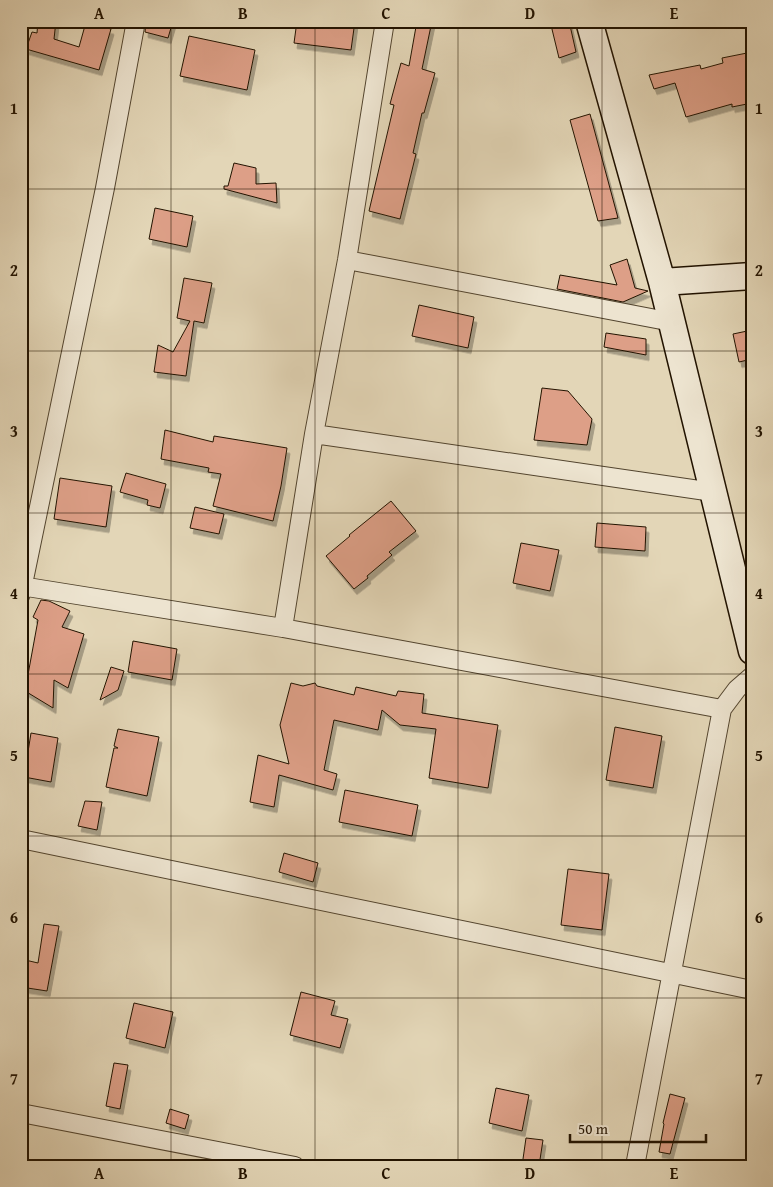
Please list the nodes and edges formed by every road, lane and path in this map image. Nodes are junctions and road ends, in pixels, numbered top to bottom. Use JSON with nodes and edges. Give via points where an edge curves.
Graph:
{"nodes":[{"id":1,"x":136,"y":21,"type":"edge"},
{"id":2,"x":385,"y":21,"type":"edge"},
{"id":3,"x":589,"y":21,"type":"edge"},
{"id":4,"x":347,"y":260,"type":"junction"},
{"id":5,"x":752,"y":276,"type":"edge"},
{"id":6,"x":662,"y":282,"type":"junction"},
{"id":7,"x":672,"y":322,"type":"junction"},
{"id":8,"x":314,"y":434,"type":"junction"},
{"id":9,"x":713,"y":492,"type":"junction"},
{"id":10,"x":22,"y":589,"type":"edge"},
{"id":11,"x":283,"y":628,"type":"junction"},
{"id":12,"x":752,"y":651,"type":"edge"},
{"id":13,"x":752,"y":676,"type":"edge"},
{"id":14,"x":722,"y":709,"type":"junction"},
{"id":15,"x":21,"y":839,"type":"edge"},
{"id":16,"x":672,"y":973,"type":"junction"},
{"id":17,"x":752,"y":990,"type":"edge"},
{"id":18,"x":21,"y":1113,"type":"edge"},
{"id":19,"x":295,"y":1166,"type":"edge"},
{"id":20,"x":635,"y":1166,"type":"edge"}],
"edges":[{"from":1,"to":10,"type":"street"},
{"from":2,"to":4,"type":"street"},
{"from":3,"to":6,"type":"street"},
{"from":4,"to":7,"type":"street"},
{"from":4,"to":8,"type":"street"},
{"from":5,"to":6,"type":"street"},
{"from":6,"to":7,"type":"street"},
{"from":7,"to":9,"type":"street"},
{"from":8,"to":9,"type":"street"},
{"from":8,"to":11,"type":"street"},
{"from":9,"to":12,"type":"street"},
{"from":10,"to":11,"type":"street"},
{"from":11,"to":14,"type":"street"},
{"from":13,"to":14,"type":"street"},
{"from":14,"to":16,"type":"street"},
{"from":15,"to":16,"type":"street"},
{"from":16,"to":17,"type":"street"},
{"from":16,"to":20,"type":"street"},
{"from":18,"to":19,"type":"street"}]}
